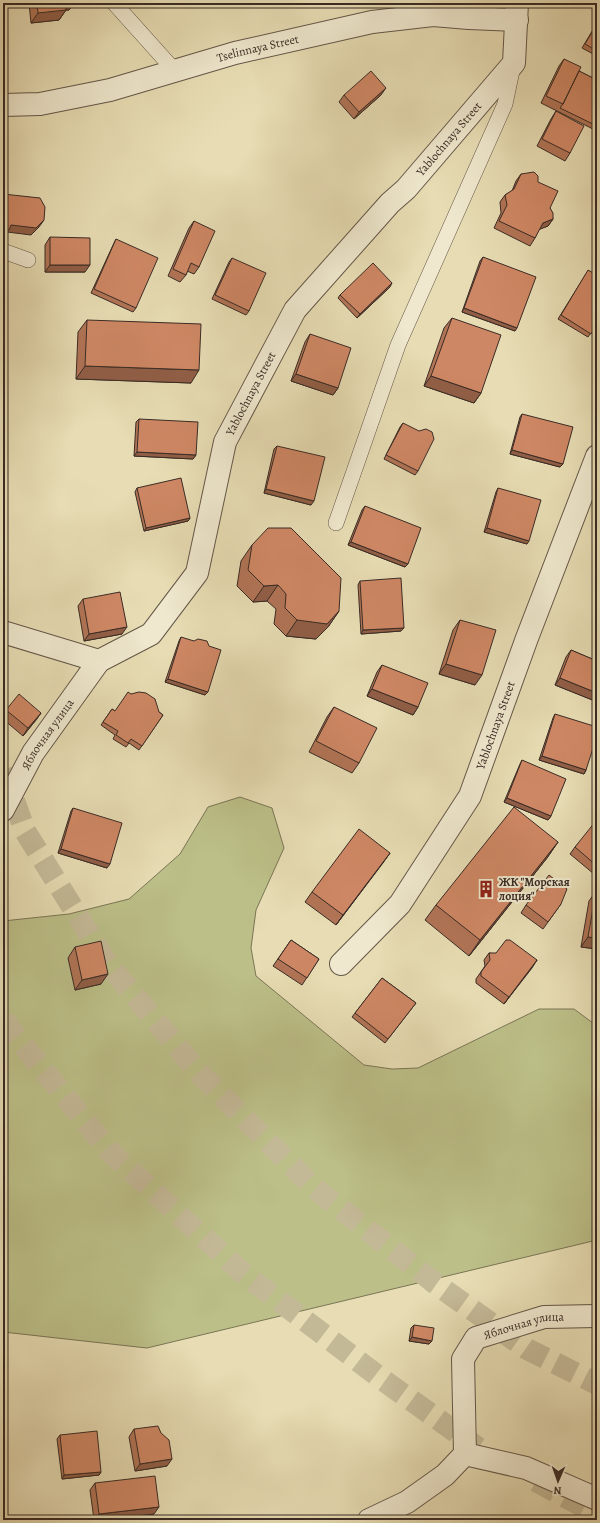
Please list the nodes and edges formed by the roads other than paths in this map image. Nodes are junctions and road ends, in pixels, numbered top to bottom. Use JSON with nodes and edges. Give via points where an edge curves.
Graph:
{"nodes":[{"id":1,"x":114,"y":3,"type":"edge"},
{"id":2,"x":517,"y":11,"type":"edge"},
{"id":3,"x":514,"y":63,"type":"junction"},
{"id":4,"x":175,"y":71,"type":"junction"},
{"id":5,"x":3,"y":105,"type":"edge"},
{"id":6,"x":3,"y":251,"type":"edge"},
{"id":7,"x":28,"y":260,"type":"dead end"},
{"id":8,"x":597,"y":456,"type":"edge"},
{"id":9,"x":336,"y":523,"type":"dead end"},
{"id":10,"x":3,"y":632,"type":"edge"},
{"id":11,"x":99,"y":661,"type":"junction"},
{"id":12,"x":3,"y":810,"type":"edge"},
{"id":13,"x":341,"y":964,"type":"dead end"},
{"id":14,"x":597,"y":1316,"type":"edge"},
{"id":15,"x":465,"y":1454,"type":"junction"},
{"id":16,"x":597,"y":1499,"type":"edge"},
{"id":17,"x":369,"y":1520,"type":"edge"}],
"edges":[{"from":1,"to":4,"type":"lane"},
{"from":2,"to":3,"type":"street","name":"Yablochnaya Street"},
{"from":2,"to":4,"type":"street","name":"Tselinnaya Street","via":[[433,15],[372,22],[235,53]]},
{"from":3,"to":9,"type":"lane","name":"Yablochnaya Street","via":[[505,104],[398,345]]},
{"from":3,"to":11,"type":"street","name":"Yablochnaya Street","via":[[406,189],[390,203],[295,310],[225,442],[197,573],[151,634]]},
{"from":4,"to":5,"type":"street","name":"Tselinnaya Street","via":[[110,90],[40,104]]},
{"from":6,"to":7,"type":"lane"},
{"from":8,"to":13,"type":"street","name":"Yablochnaya Street","via":[[470,796],[400,904]]},
{"from":10,"to":11,"type":"street"},
{"from":11,"to":12,"type":"street","name":"Яблочная улица","via":[[33,753]]},
{"from":14,"to":15,"type":"street","name":"Яблочная улица","via":[[544,1317],[476,1338],[463,1359]]},
{"from":15,"to":16,"type":"street","via":[[526,1468]]},
{"from":15,"to":17,"type":"street","via":[[444,1475],[407,1502]]}]}
